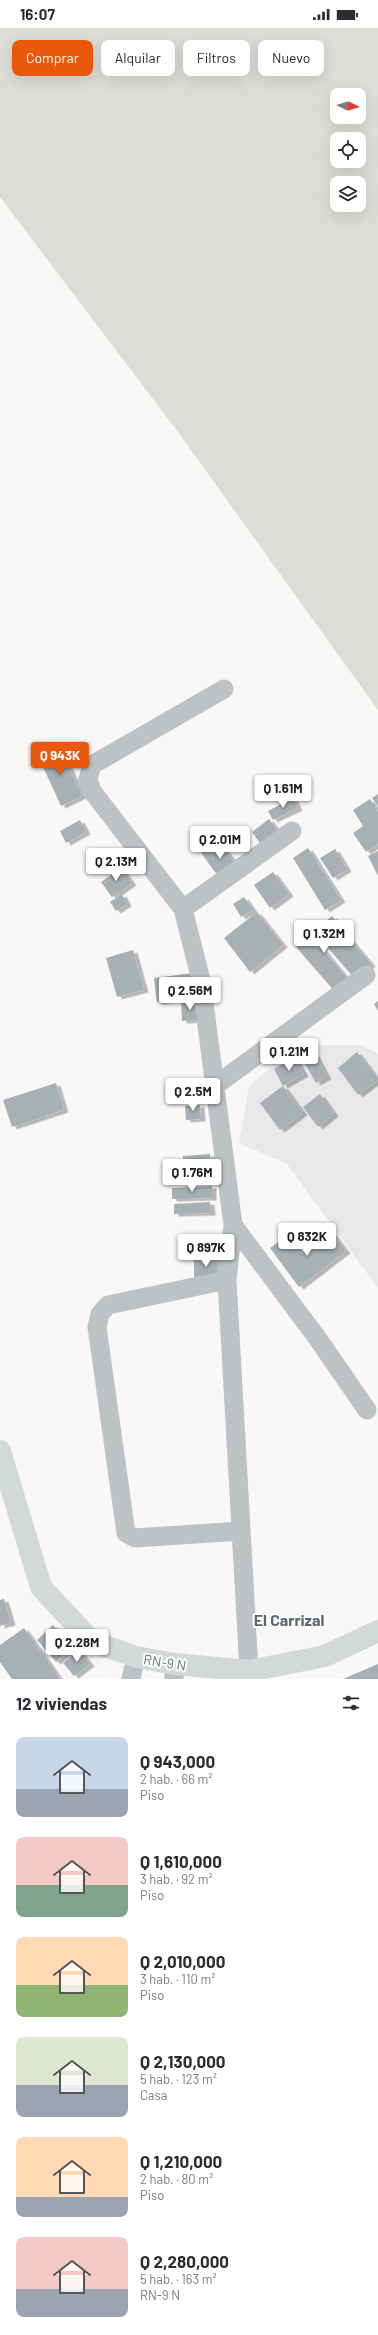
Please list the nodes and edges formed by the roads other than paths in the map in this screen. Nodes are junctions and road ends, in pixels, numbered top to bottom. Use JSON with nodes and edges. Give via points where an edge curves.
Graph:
{"nodes":[{"id":1,"x":224,"y":689,"type":"dead end"},
{"id":2,"x":292,"y":831,"type":"dead end"},
{"id":3,"x":183,"y":909,"type":"junction"},
{"id":4,"x":366,"y":975,"type":"dead end"},
{"id":5,"x":216,"y":1085,"type":"junction"},
{"id":6,"x":233,"y":1225,"type":"junction"},
{"id":7,"x":226,"y":1280,"type":"junction"},
{"id":8,"x":366,"y":1410,"type":"dead end"},
{"id":9,"x":0,"y":1451,"type":"edge"},
{"id":10,"x":241,"y":1531,"type":"junction"},
{"id":11,"x":378,"y":1631,"type":"edge"},
{"id":12,"x":136,"y":1657,"type":"junction"},
{"id":13,"x":249,"y":1671,"type":"junction"},
{"id":14,"x":174,"y":1672,"type":"edge"},
{"id":15,"x":131,"y":1679,"type":"edge"}],
"edges":[{"from":1,"to":3,"type":"street","via":[[92,765],[88,779],[92,791]]},
{"from":2,"to":3,"type":"street"},
{"from":3,"to":5,"type":"street","via":[[201,980]]},
{"from":4,"to":5,"type":"street"},
{"from":5,"to":6,"type":"street"},
{"from":6,"to":7,"type":"street"},
{"from":6,"to":8,"type":"street","via":[[318,1339]]},
{"from":7,"to":10,"type":"street"},
{"from":7,"to":10,"type":"street","via":[[108,1305],[100,1314],[96,1327],[126,1533],[134,1538]]},
{"from":9,"to":12,"type":"main road","name":"RN-9 N","via":[[41,1587],[91,1641]]},
{"from":10,"to":13,"type":"street"},
{"from":11,"to":13,"type":"main road","name":"RN-9 N","via":[[325,1656]]},
{"from":12,"to":14,"type":"main road","name":"RN-9 N"},
{"from":12,"to":15,"type":"street"},
{"from":13,"to":14,"type":"main road","name":"RN-9 N"}]}
